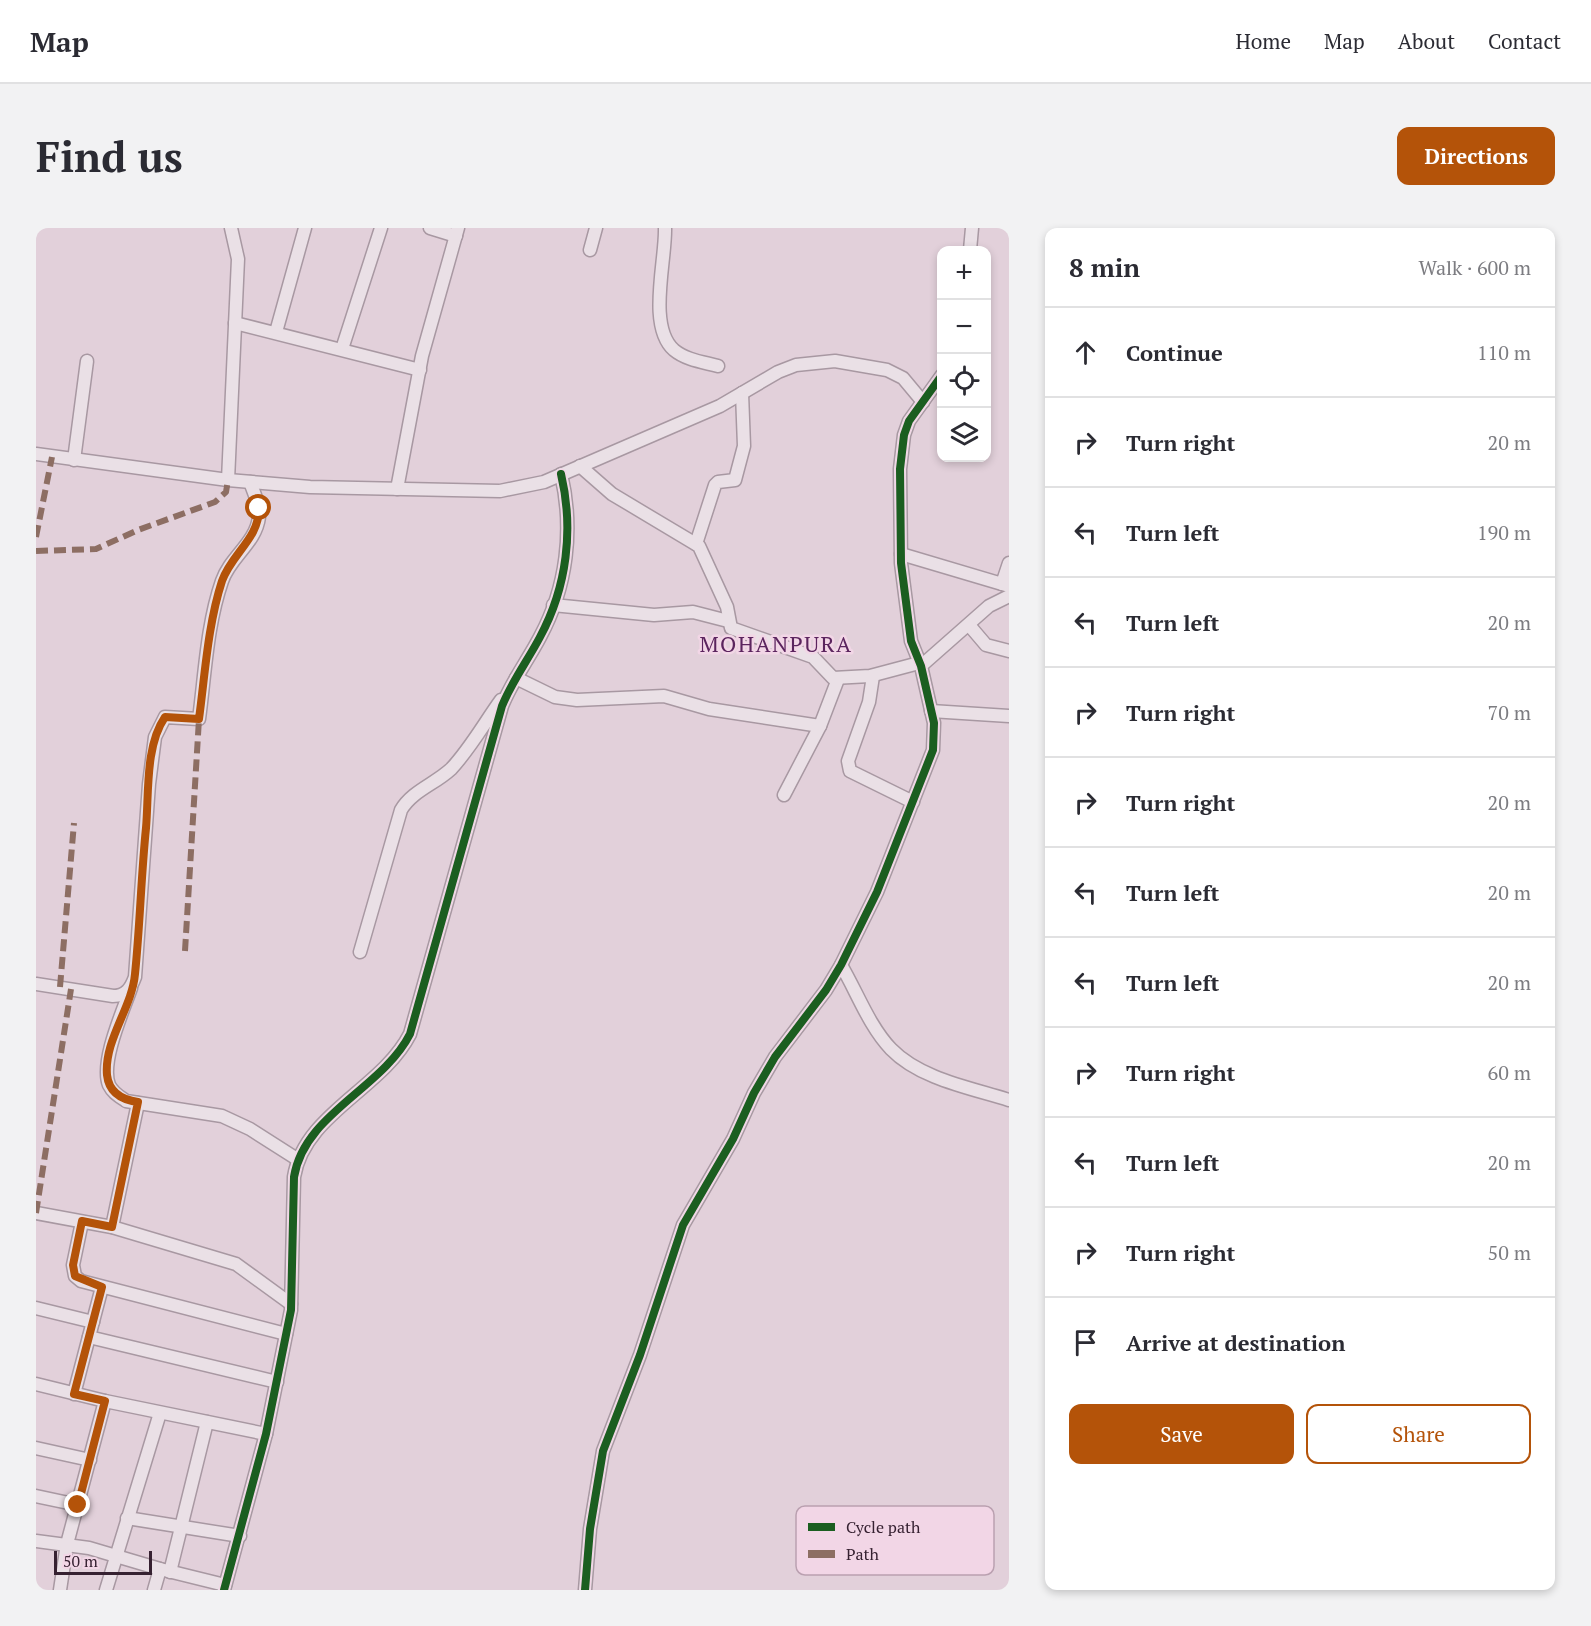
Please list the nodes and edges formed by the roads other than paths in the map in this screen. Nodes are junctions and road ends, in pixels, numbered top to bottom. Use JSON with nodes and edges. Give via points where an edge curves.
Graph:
{"nodes":[{"id":1,"x":231,"y":228,"type":"edge"},
{"id":2,"x":305,"y":228,"type":"edge"},
{"id":3,"x":381,"y":228,"type":"edge"},
{"id":4,"x":430,"y":228,"type":"edge"},
{"id":5,"x":596,"y":228,"type":"edge"},
{"id":6,"x":664,"y":228,"type":"edge"},
{"id":7,"x":972,"y":228,"type":"edge"},
{"id":8,"x":457,"y":232,"type":"edge"},
{"id":9,"x":970,"y":246,"type":"edge"},
{"id":10,"x":590,"y":250,"type":"dead end"},
{"id":11,"x":235,"y":323,"type":"junction"},
{"id":12,"x":276,"y":332,"type":"junction"},
{"id":13,"x":342,"y":349,"type":"junction"},
{"id":14,"x":87,"y":361,"type":"dead end"},
{"id":15,"x":718,"y":366,"type":"dead end"},
{"id":16,"x":420,"y":370,"type":"junction"},
{"id":17,"x":937,"y":382,"type":"edge"},
{"id":18,"x":742,"y":393,"type":"junction"},
{"id":19,"x":923,"y":402,"type":"junction"},
{"id":20,"x":36,"y":454,"type":"edge"},
{"id":21,"x":74,"y":460,"type":"junction"},
{"id":22,"x":580,"y":466,"type":"junction"},
{"id":23,"x":561,"y":474,"type":"junction"},
{"id":24,"x":228,"y":480,"type":"junction"},
{"id":25,"x":250,"y":482,"type":"junction"},
{"id":26,"x":397,"y":489,"type":"junction"},
{"id":27,"x":696,"y":544,"type":"junction"},
{"id":28,"x":901,"y":554,"type":"junction"},
{"id":29,"x":1009,"y":563,"type":"edge"},
{"id":30,"x":1006,"y":585,"type":"edge"},
{"id":31,"x":1009,"y":596,"type":"edge"},
{"id":32,"x":554,"y":605,"type":"junction"},
{"id":33,"x":728,"y":621,"type":"junction"},
{"id":34,"x":969,"y":625,"type":"junction"},
{"id":35,"x":1009,"y":651,"type":"edge"},
{"id":36,"x":920,"y":665,"type":"junction"},
{"id":37,"x":873,"y":676,"type":"junction"},
{"id":38,"x":838,"y":679,"type":"junction"},
{"id":39,"x":512,"y":684,"type":"junction"},
{"id":40,"x":931,"y":711,"type":"junction"},
{"id":41,"x":1009,"y":716,"type":"edge"},
{"id":42,"x":820,"y":726,"type":"junction"},
{"id":43,"x":784,"y":795,"type":"dead end"},
{"id":44,"x":913,"y":802,"type":"junction"},
{"id":45,"x":360,"y":952,"type":"dead end"},
{"id":46,"x":842,"y":965,"type":"junction"},
{"id":47,"x":36,"y":984,"type":"edge"},
{"id":48,"x":131,"y":987,"type":"junction"},
{"id":49,"x":1009,"y":1100,"type":"edge"},
{"id":50,"x":138,"y":1102,"type":"junction"},
{"id":51,"x":297,"y":1159,"type":"junction"},
{"id":52,"x":36,"y":1213,"type":"edge"},
{"id":53,"x":82,"y":1221,"type":"junction"},
{"id":54,"x":112,"y":1227,"type":"junction"},
{"id":55,"x":102,"y":1287,"type":"junction"},
{"id":56,"x":291,"y":1304,"type":"junction"},
{"id":57,"x":36,"y":1308,"type":"edge"},
{"id":58,"x":93,"y":1322,"type":"junction"},
{"id":59,"x":286,"y":1334,"type":"junction"},
{"id":60,"x":89,"y":1337,"type":"junction"},
{"id":61,"x":277,"y":1382,"type":"junction"},
{"id":62,"x":36,"y":1384,"type":"edge"},
{"id":63,"x":74,"y":1394,"type":"junction"},
{"id":64,"x":105,"y":1401,"type":"junction"},
{"id":65,"x":160,"y":1413,"type":"junction"},
{"id":66,"x":207,"y":1422,"type":"junction"},
{"id":67,"x":266,"y":1434,"type":"junction"},
{"id":68,"x":36,"y":1448,"type":"edge"},
{"id":69,"x":90,"y":1460,"type":"junction"},
{"id":70,"x":36,"y":1496,"type":"edge"},
{"id":71,"x":78,"y":1505,"type":"junction"},
{"id":72,"x":127,"y":1518,"type":"junction"},
{"id":73,"x":183,"y":1528,"type":"junction"},
{"id":74,"x":240,"y":1536,"type":"junction"},
{"id":75,"x":36,"y":1541,"type":"edge"},
{"id":76,"x":68,"y":1544,"type":"junction"},
{"id":77,"x":116,"y":1554,"type":"junction"},
{"id":78,"x":165,"y":1571,"type":"junction"},
{"id":79,"x":225,"y":1587,"type":"edge"},
{"id":80,"x":60,"y":1590,"type":"edge"},
{"id":81,"x":106,"y":1590,"type":"edge"},
{"id":82,"x":154,"y":1590,"type":"edge"},
{"id":83,"x":585,"y":1590,"type":"edge"}],
"edges":[{"from":1,"to":11,"type":"street","via":[[238,259]]},
{"from":2,"to":12,"type":"street"},
{"from":3,"to":13,"type":"street"},
{"from":4,"to":8,"type":"street"},
{"from":5,"to":10,"type":"street"},
{"from":6,"to":15,"type":"street","via":[[662,333],[674,350]]},
{"from":7,"to":9,"type":"street"},
{"from":8,"to":16,"type":"street"},
{"from":11,"to":12,"type":"street"},
{"from":11,"to":24,"type":"street"},
{"from":12,"to":13,"type":"street"},
{"from":13,"to":16,"type":"street"},
{"from":14,"to":21,"type":"street"},
{"from":16,"to":26,"type":"street"},
{"from":17,"to":19,"type":"street"},
{"from":18,"to":19,"type":"street","via":[[796,365],[835,362],[887,369],[903,378]]},
{"from":18,"to":22,"type":"street"},
{"from":18,"to":27,"type":"street","via":[[743,458],[735,480],[714,485]]},
{"from":19,"to":28,"type":"street","via":[[904,435],[900,469]]},
{"from":20,"to":21,"type":"street"},
{"from":21,"to":24,"type":"street"},
{"from":22,"to":23,"type":"street"},
{"from":22,"to":27,"type":"street","via":[[612,494]]},
{"from":23,"to":26,"type":"street","via":[[544,482],[500,491]]},
{"from":23,"to":32,"type":"street","via":[[569,527]]},
{"from":24,"to":25,"type":"street"},
{"from":25,"to":26,"type":"street"},
{"from":25,"to":48,"type":"street","via":[[259,518],[251,539],[232,561],[222,582],[199,719],[165,717],[155,737],[135,977]]},
{"from":27,"to":33,"type":"street","via":[[727,607]]},
{"from":28,"to":30,"type":"street"},
{"from":28,"to":36,"type":"street","via":[[911,641]]},
{"from":29,"to":30,"type":"street"},
{"from":31,"to":34,"type":"street","via":[[994,602]]},
{"from":32,"to":33,"type":"street","via":[[654,615],[693,612]]},
{"from":32,"to":39,"type":"street"},
{"from":33,"to":38,"type":"street","via":[[731,628],[813,657],[827,674]]},
{"from":34,"to":35,"type":"street","via":[[986,645]]},
{"from":34,"to":36,"type":"street"},
{"from":36,"to":37,"type":"street"},
{"from":36,"to":40,"type":"street"},
{"from":37,"to":38,"type":"street"},
{"from":37,"to":44,"type":"street","via":[[848,761],[850,771]]},
{"from":38,"to":42,"type":"street"},
{"from":39,"to":42,"type":"street","via":[[577,700],[664,696],[709,709]]},
{"from":39,"to":45,"type":"street","via":[[454,766],[411,797],[401,810]]},
{"from":39,"to":51,"type":"street","via":[[410,1034],[392,1061],[306,1143]]},
{"from":40,"to":41,"type":"street"},
{"from":40,"to":44,"type":"street","via":[[933,750]]},
{"from":42,"to":43,"type":"street"},
{"from":44,"to":46,"type":"street"},
{"from":46,"to":49,"type":"street","via":[[879,1034],[902,1058],[944,1079]]},
{"from":46,"to":83,"type":"street","via":[[775,1057],[683,1225],[640,1355],[603,1450]]},
{"from":47,"to":48,"type":"street","via":[[113,996],[121,996]]},
{"from":48,"to":50,"type":"street","via":[[107,1075],[114,1093],[126,1101]]},
{"from":50,"to":51,"type":"street","via":[[222,1116]]},
{"from":50,"to":54,"type":"street"},
{"from":51,"to":56,"type":"street"},
{"from":52,"to":53,"type":"street"},
{"from":53,"to":54,"type":"street"},
{"from":53,"to":55,"type":"street","via":[[73,1270],[81,1281]]},
{"from":54,"to":56,"type":"street","via":[[236,1264]]},
{"from":55,"to":58,"type":"street"},
{"from":55,"to":59,"type":"street"},
{"from":56,"to":59,"type":"street"},
{"from":57,"to":58,"type":"street"},
{"from":58,"to":60,"type":"street"},
{"from":59,"to":61,"type":"street"},
{"from":60,"to":61,"type":"street"},
{"from":60,"to":63,"type":"street"},
{"from":61,"to":67,"type":"street"},
{"from":62,"to":63,"type":"street"},
{"from":63,"to":64,"type":"street"},
{"from":64,"to":65,"type":"street"},
{"from":64,"to":69,"type":"street"},
{"from":65,"to":66,"type":"street"},
{"from":65,"to":72,"type":"street"},
{"from":66,"to":67,"type":"street"},
{"from":66,"to":73,"type":"street"},
{"from":67,"to":74,"type":"street"},
{"from":68,"to":69,"type":"street"},
{"from":69,"to":71,"type":"street"},
{"from":70,"to":71,"type":"street"},
{"from":71,"to":76,"type":"street"},
{"from":72,"to":73,"type":"street"},
{"from":72,"to":77,"type":"street"},
{"from":73,"to":74,"type":"street"},
{"from":73,"to":78,"type":"street"},
{"from":74,"to":79,"type":"street"},
{"from":75,"to":76,"type":"street"},
{"from":76,"to":77,"type":"street"},
{"from":76,"to":80,"type":"street"},
{"from":77,"to":78,"type":"street"},
{"from":77,"to":81,"type":"street"},
{"from":78,"to":79,"type":"street"},
{"from":78,"to":82,"type":"street"}]}
